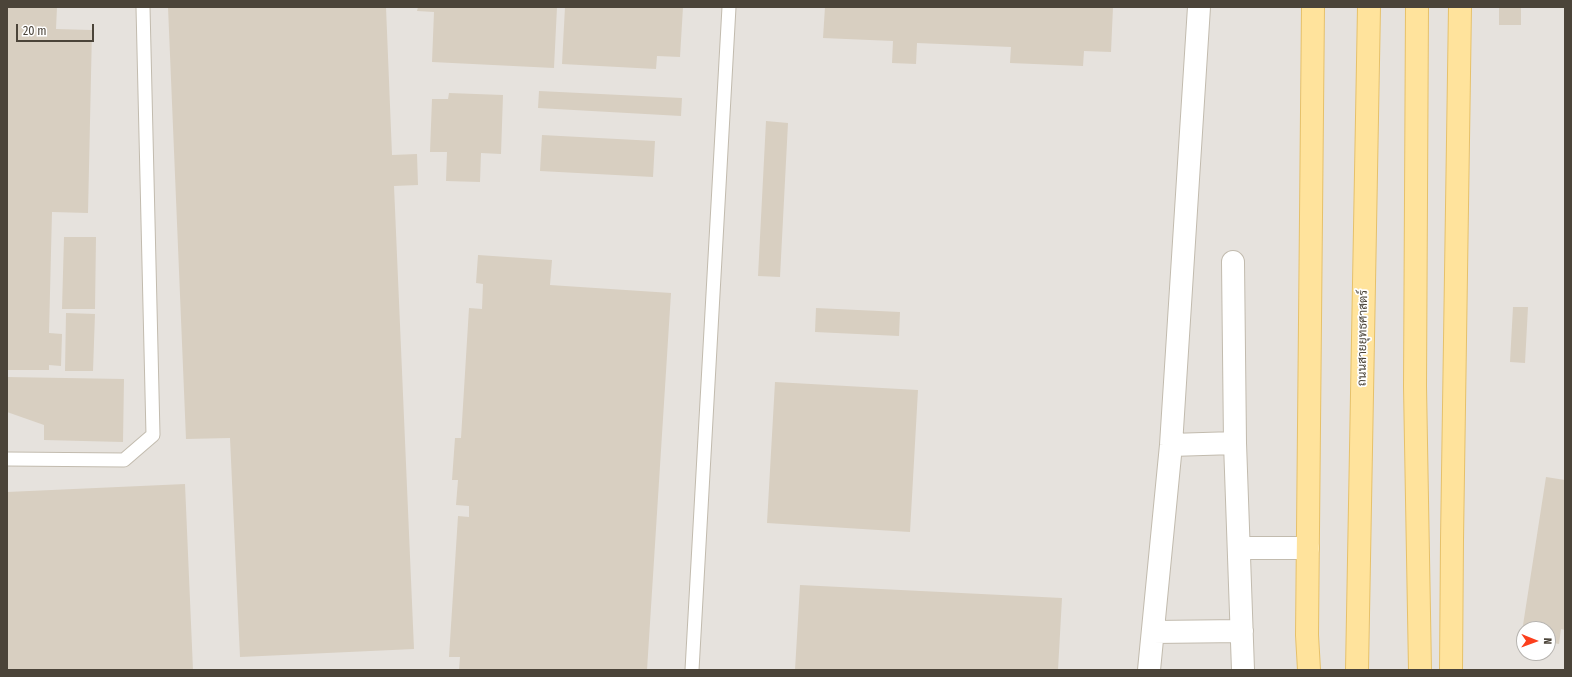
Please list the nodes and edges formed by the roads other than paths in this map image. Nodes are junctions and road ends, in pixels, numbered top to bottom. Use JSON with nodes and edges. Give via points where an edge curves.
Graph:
{"nodes":[{"id":1,"x":143,"y":7,"type":"edge"},
{"id":2,"x":729,"y":7,"type":"edge"},
{"id":3,"x":1199,"y":7,"type":"edge"},
{"id":4,"x":1313,"y":7,"type":"edge"},
{"id":5,"x":1369,"y":7,"type":"edge"},
{"id":6,"x":1417,"y":7,"type":"edge"},
{"id":7,"x":1460,"y":7,"type":"edge"},
{"id":8,"x":1233,"y":262,"type":"dead end"},
{"id":9,"x":1235,"y":443,"type":"junction"},
{"id":10,"x":1171,"y":445,"type":"junction"},
{"id":11,"x":7,"y":459,"type":"edge"},
{"id":12,"x":1239,"y":548,"type":"junction"},
{"id":13,"x":1308,"y":548,"type":"junction"},
{"id":14,"x":1242,"y":631,"type":"junction"},
{"id":15,"x":1153,"y":632,"type":"junction"},
{"id":16,"x":692,"y":670,"type":"edge"},
{"id":17,"x":1148,"y":670,"type":"edge"},
{"id":18,"x":1243,"y":670,"type":"edge"},
{"id":19,"x":1309,"y":670,"type":"edge"},
{"id":20,"x":1357,"y":670,"type":"edge"},
{"id":21,"x":1420,"y":670,"type":"edge"},
{"id":22,"x":1451,"y":670,"type":"edge"}],
"edges":[{"from":1,"to":11,"type":"lane","via":[[153,435],[124,460]]},
{"from":2,"to":16,"type":"lane"},
{"from":3,"to":10,"type":"street"},
{"from":4,"to":13,"type":"main road"},
{"from":5,"to":20,"type":"main road","name":"ถนนสายยุทธศาสตร์"},
{"from":6,"to":21,"type":"main road","via":[[1415,386]]},
{"from":7,"to":22,"type":"main road"},
{"from":8,"to":9,"type":"street"},
{"from":9,"to":10,"type":"street"},
{"from":9,"to":12,"type":"street"},
{"from":10,"to":15,"type":"street"},
{"from":12,"to":13,"type":"street"},
{"from":12,"to":14,"type":"street"},
{"from":13,"to":19,"type":"main road"},
{"from":14,"to":15,"type":"street"},
{"from":14,"to":18,"type":"street"},
{"from":15,"to":17,"type":"street"}]}
